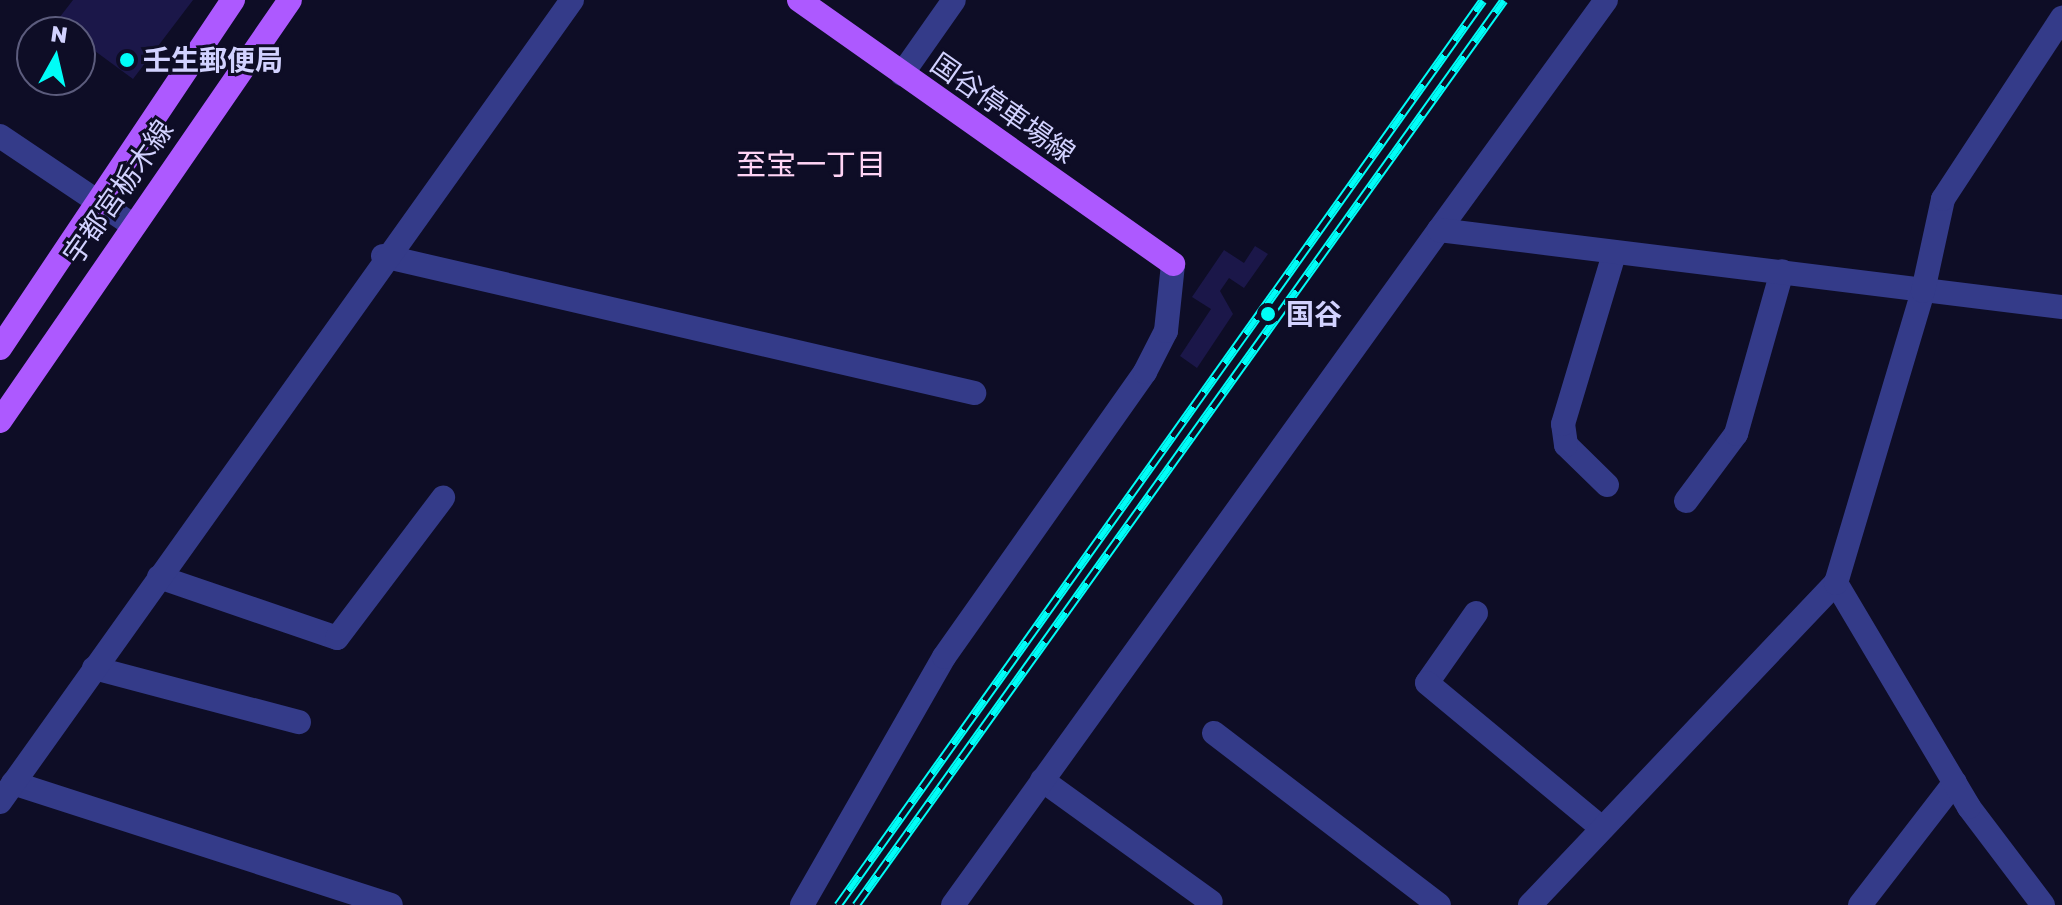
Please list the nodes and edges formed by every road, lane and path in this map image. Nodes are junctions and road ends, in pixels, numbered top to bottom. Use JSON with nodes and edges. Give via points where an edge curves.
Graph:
{"nodes":[{"id":1,"x":233,"y":0,"type":"edge"},
{"id":2,"x":290,"y":0,"type":"edge"},
{"id":3,"x":572,"y":0,"type":"edge"},
{"id":4,"x":799,"y":0,"type":"edge"},
{"id":5,"x":954,"y":0,"type":"edge"},
{"id":6,"x":1606,"y":0,"type":"edge"},
{"id":7,"x":2062,"y":18,"type":"edge"},
{"id":8,"x":902,"y":74,"type":"junction"},
{"id":9,"x":0,"y":136,"type":"edge"},
{"id":10,"x":94,"y":203,"type":"junction"},
{"id":11,"x":131,"y":224,"type":"junction"},
{"id":12,"x":1439,"y":230,"type":"junction"},
{"id":13,"x":1614,"y":254,"type":"junction"},
{"id":14,"x":383,"y":256,"type":"junction"},
{"id":15,"x":1173,"y":264,"type":"joint"},
{"id":16,"x":1782,"y":271,"type":"junction"},
{"id":17,"x":1923,"y":291,"type":"junction"},
{"id":18,"x":2062,"y":307,"type":"edge"},
{"id":19,"x":0,"y":348,"type":"edge"},
{"id":20,"x":974,"y":393,"type":"dead end"},
{"id":21,"x":0,"y":421,"type":"edge"},
{"id":22,"x":1607,"y":485,"type":"dead end"},
{"id":23,"x":443,"y":498,"type":"dead end"},
{"id":24,"x":1686,"y":501,"type":"dead end"},
{"id":25,"x":159,"y":577,"type":"junction"},
{"id":26,"x":1836,"y":583,"type":"junction"},
{"id":27,"x":1476,"y":613,"type":"dead end"},
{"id":28,"x":94,"y":668,"type":"junction"},
{"id":29,"x":299,"y":722,"type":"dead end"},
{"id":30,"x":1214,"y":733,"type":"dead end"},
{"id":31,"x":1042,"y":780,"type":"junction"},
{"id":32,"x":1955,"y":782,"type":"junction"},
{"id":33,"x":7,"y":793,"type":"edge"},
{"id":34,"x":1599,"y":826,"type":"junction"},
{"id":35,"x":1211,"y":902,"type":"dead end"},
{"id":36,"x":391,"y":905,"type":"edge"},
{"id":37,"x":802,"y":905,"type":"edge"},
{"id":38,"x":953,"y":905,"type":"edge"},
{"id":39,"x":1439,"y":905,"type":"edge"},
{"id":40,"x":1530,"y":905,"type":"edge"},
{"id":41,"x":1860,"y":905,"type":"edge"},
{"id":42,"x":2043,"y":905,"type":"edge"}],
"edges":[{"from":1,"to":10,"type":"main road","name":"宇都宮栃木線"},
{"from":2,"to":11,"type":"main road","name":"宇都宮栃木線"},
{"from":3,"to":14,"type":"street"},
{"from":4,"to":8,"type":"main road","name":"国谷停車場線"},
{"from":5,"to":8,"type":"street"},
{"from":6,"to":12,"type":"street"},
{"from":7,"to":17,"type":"street","via":[[1943,199]]},
{"from":8,"to":15,"type":"main road","name":"国谷停車場線"},
{"from":9,"to":10,"type":"street"},
{"from":10,"to":11,"type":"street"},
{"from":10,"to":19,"type":"main road","name":"宇都宮栃木線"},
{"from":11,"to":21,"type":"main road","name":"宇都宮栃木線"},
{"from":12,"to":13,"type":"street"},
{"from":12,"to":31,"type":"street"},
{"from":13,"to":16,"type":"street"},
{"from":13,"to":22,"type":"street","via":[[1563,424],[1566,445]]},
{"from":14,"to":20,"type":"street"},
{"from":14,"to":25,"type":"street"},
{"from":15,"to":37,"type":"street","via":[[1166,331],[1145,372],[944,657]]},
{"from":16,"to":17,"type":"street"},
{"from":16,"to":24,"type":"street","via":[[1736,434]]},
{"from":17,"to":18,"type":"street"},
{"from":17,"to":26,"type":"street"},
{"from":23,"to":25,"type":"street","via":[[337,638]]},
{"from":25,"to":28,"type":"street"},
{"from":26,"to":32,"type":"street"},
{"from":26,"to":34,"type":"street"},
{"from":27,"to":34,"type":"street","via":[[1427,683]]},
{"from":28,"to":29,"type":"street"},
{"from":28,"to":33,"type":"street"},
{"from":30,"to":39,"type":"street"},
{"from":31,"to":35,"type":"street"},
{"from":31,"to":38,"type":"street"},
{"from":32,"to":41,"type":"street"},
{"from":32,"to":42,"type":"street"},
{"from":33,"to":36,"type":"street"},
{"from":34,"to":40,"type":"street"}]}
